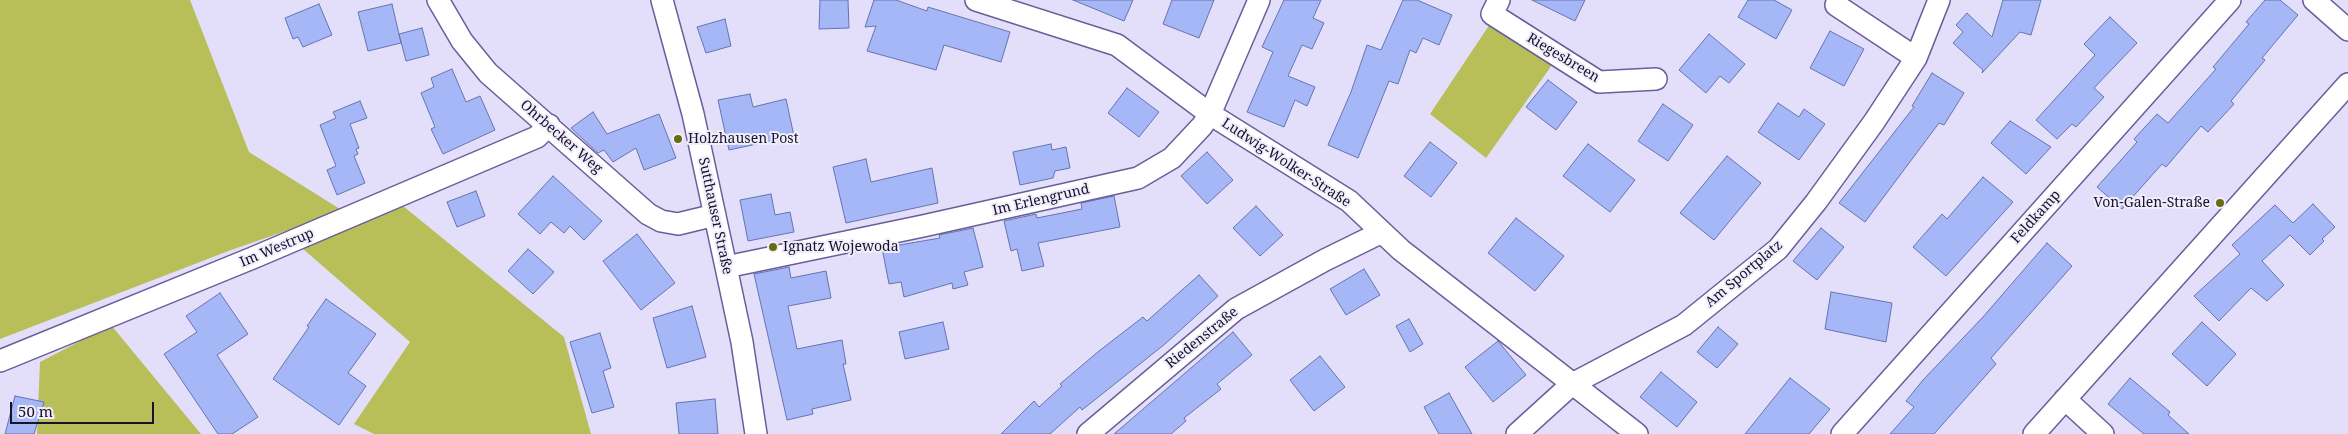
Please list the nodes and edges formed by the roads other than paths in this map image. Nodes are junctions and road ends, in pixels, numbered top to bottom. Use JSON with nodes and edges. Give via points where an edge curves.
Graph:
{"nodes":[{"id":1,"x":438,"y":0,"type":"edge"},
{"id":2,"x":662,"y":0,"type":"edge"},
{"id":3,"x":976,"y":0,"type":"edge"},
{"id":4,"x":1258,"y":0,"type":"edge"},
{"id":5,"x":1499,"y":0,"type":"edge"},
{"id":6,"x":1939,"y":0,"type":"edge"},
{"id":7,"x":2230,"y":0,"type":"edge"},
{"id":8,"x":2314,"y":0,"type":"edge"},
{"id":9,"x":1836,"y":5,"type":"dead end"},
{"id":10,"x":2348,"y":30,"type":"edge"},
{"id":11,"x":1916,"y":58,"type":"junction"},
{"id":12,"x":1656,"y":79,"type":"dead end"},
{"id":13,"x":2348,"y":84,"type":"edge"},
{"id":14,"x":1210,"y":114,"type":"junction"},
{"id":15,"x":549,"y":125,"type":"junction"},
{"id":16,"x":715,"y":216,"type":"junction"},
{"id":17,"x":1382,"y":232,"type":"junction"},
{"id":18,"x":726,"y":267,"type":"junction"},
{"id":19,"x":0,"y":361,"type":"edge"},
{"id":20,"x":1572,"y":384,"type":"junction"},
{"id":21,"x":2065,"y":399,"type":"junction"},
{"id":22,"x":756,"y":434,"type":"edge"},
{"id":23,"x":1088,"y":434,"type":"edge"},
{"id":24,"x":1517,"y":434,"type":"edge"},
{"id":25,"x":1637,"y":434,"type":"edge"},
{"id":26,"x":1842,"y":434,"type":"edge"},
{"id":27,"x":2034,"y":434,"type":"edge"},
{"id":28,"x":2103,"y":434,"type":"edge"}],
"edges":[{"from":1,"to":15,"type":"street","name":"Ohrbecker Weg","via":[[462,41],[488,73]]},
{"from":2,"to":16,"type":"street","name":"Sutthauser Straße","via":[[693,114]]},
{"from":3,"to":14,"type":"street","name":"Ludwig-Wolker-Straße","via":[[1117,45]]},
{"from":4,"to":14,"type":"street","name":"Im Erlengrund"},
{"from":5,"to":12,"type":"street","name":"Riegesbreen","via":[[1492,14],[1599,82]]},
{"from":6,"to":11,"type":"street","name":"Am Sportplatz"},
{"from":7,"to":26,"type":"street","name":"Feldkamp"},
{"from":8,"to":10,"type":"street"},
{"from":9,"to":11,"type":"street"},
{"from":11,"to":20,"type":"street","name":"Am Sportplatz","via":[[1874,122],[1778,249],[1684,325]]},
{"from":13,"to":21,"type":"street"},
{"from":14,"to":17,"type":"street","name":"Ludwig-Wolker-Straße","via":[[1349,201]]},
{"from":14,"to":18,"type":"street","name":"Im Erlengrund","via":[[1172,158],[1138,178]]},
{"from":15,"to":16,"type":"street","name":"Ohrbecker Weg","via":[[648,214],[661,221],[678,224]]},
{"from":15,"to":19,"type":"street","name":"Im Westrup","via":[[537,136],[519,144]]},
{"from":16,"to":18,"type":"street","name":"Sutthauser Straße"},
{"from":17,"to":20,"type":"street","name":"Ludwig-Wolker-Straße"},
{"from":17,"to":23,"type":"street","name":"Riedenstraße","via":[[1236,309]]},
{"from":18,"to":22,"type":"street","name":"Sutthauser Straße"},
{"from":20,"to":24,"type":"street","name":"Am Sportplatz"},
{"from":20,"to":25,"type":"street","name":"Ludwig-Wolker-Straße"},
{"from":21,"to":27,"type":"street"},
{"from":21,"to":28,"type":"street"}]}
